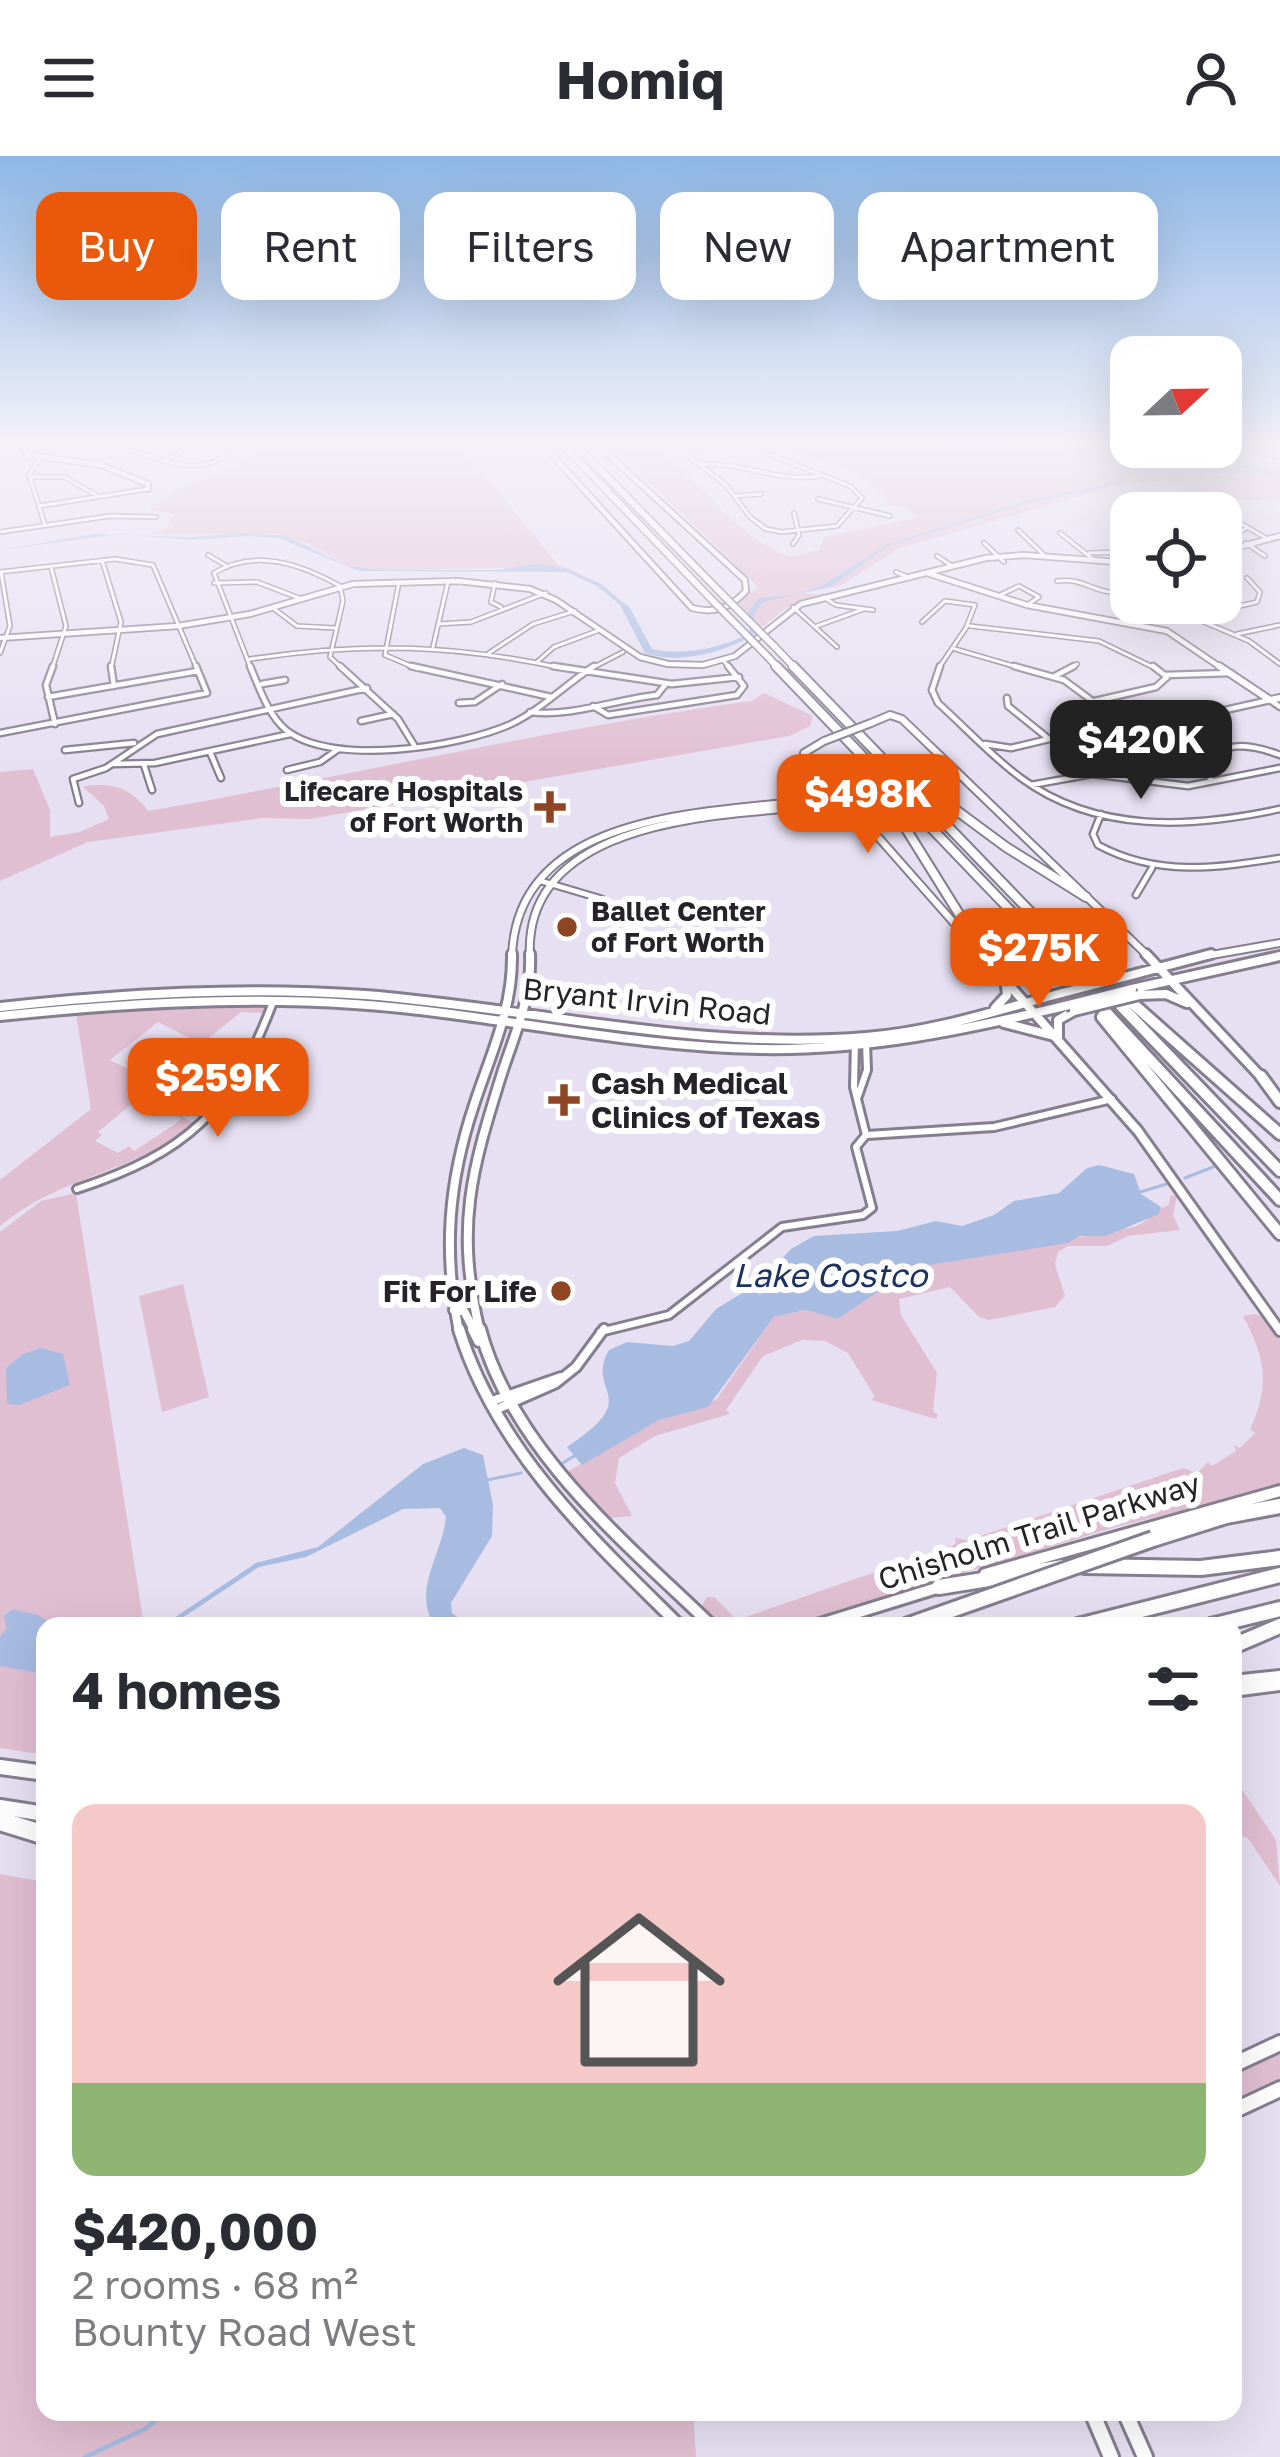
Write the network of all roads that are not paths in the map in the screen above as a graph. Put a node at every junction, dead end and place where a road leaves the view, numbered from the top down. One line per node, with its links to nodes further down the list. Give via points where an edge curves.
1 (642, 553): 4 (street, via 692,608 715,612 746,591 745,580)
2 (667, 553): 105 (highway, bridge)
3 (683, 553): 118 (highway, bridge)
4 (716, 553)
5 (995, 553): 13 (street)
6 (1043, 553): 11 (street)
7 (1089, 553): 15 (street)
8 (1261, 553): 12 (street)
9 (208, 555): 17 (street)
10 (937, 556): 18 (street)
11 (1045, 556): 13 (street); 15 (street)
12 (1265, 556)
13 (1001, 559): 18 (street)
14 (102, 560): 19 (street); 52 (street, via 153,565); 57 (street)
15 (1094, 560): 16 (street)
16 (1110, 561)
17 (226, 565): 28 (street); 30 (street, via 272,560)
18 (952, 566): 22 (street)
19 (51, 567): 20 (street); 59 (street)
20 (0, 572): 33 (street)
21 (896, 572): 23 (street)
22 (927, 573): 23 (street); 34 (street)
23 (910, 578): 35 (street)
24 (1247, 578): 38 (street, via 1260,592 1257,602)
25 (1057, 581): 32 (street)
26 (399, 582): 27 (street); 30 (street); 61 (street)
27 (448, 582): 29 (street); 49 (street)
28 (214, 583): 36 (street, via 257,582); 46 (street)
29 (495, 583): 31 (street); 39 (street, via 491,602)
30 (340, 586): 36 (street); 55 (street)
31 (546, 593): 39 (street); 44 (street)
32 (1110, 594)
33 (2, 595): 45 (street)
34 (998, 596): 37 (street); 37 (street, via 1019,586 1039,597)
35 (823, 597): 40 (street); 42 (street)
36 (299, 598): 41 (street)
37 (1027, 605): 77 (street, via 1167,631)
38 (1242, 606)
39 (502, 607): 49 (street, via 471,622)
40 (794, 607): 53 (street); 71 (street, via 752,649)
41 (273, 608): 46 (street); 55 (street, via 297,626)
42 (864, 609): 43 (street); 53 (street)
43 (873, 610)
44 (575, 611): 56 (street); 68 (street, via 533,624)
45 (9, 618): 47 (street); 60 (street)
46 (231, 618): 52 (street); 69 (street)
47 (0, 619)
48 (922, 622): 54 (street, via 952,600 974,603)
49 (438, 623): 62 (street)
50 (1215, 624): 58 (street)
51 (1280, 625): 58 (street)
52 (181, 626): 57 (street); 74 (street)
53 (815, 626): 63 (street)
54 (970, 626): 65 (street); 79 (street, via 1112,641)
55 (336, 628): 64 (street)
56 (597, 631): 67 (street); 70 (street)
57 (119, 633): 59 (street); 86 (street)
58 (1237, 634): 73 (street)
59 (63, 636): 60 (street); 88 (street, via 48,671)
60 (3, 638): 66 (street)
61 (383, 645): 62 (street); 64 (street); 76 (street, via 387,656)
62 (433, 646): 68 (street)
63 (837, 647)
64 (331, 648): 69 (street); 87 (street, via 332,659)
65 (954, 649): 78 (street); 107 (street, via 932,690)
66 (0, 652)
67 (622, 652): 71 (street, via 679,666); 75 (street)
68 (489, 653): 70 (street)
69 (250, 659): 83 (street)
70 (537, 662): 75 (street)
71 (724, 662): 80 (street)
72 (1077, 664): 78 (street)
73 (1280, 664)
74 (198, 671): 86 (street); 100 (street, via 204,696)
75 (584, 672): 85 (street); 89 (street)
76 (440, 673): 82 (street); 84 (street)
77 (1231, 673): 79 (street); 92 (street)
78 (1055, 676): 91 (street)
79 (1166, 676): 91 (street, via 1156,687)
80 (739, 677): 85 (street); 95 (street, via 745,690 730,697 608,715)
81 (285, 680): 83 (street)
82 (432, 680)
83 (262, 684): 96 (street)
84 (502, 684): 89 (street); 94 (street)
85 (665, 684): 95 (street, via 657,695)
86 (114, 686): 88 (street)
87 (367, 688): 96 (street); 98 (street)
88 (48, 697): 100 (street)
89 (551, 697): 97 (street)
90 (1007, 698): 104 (street)
91 (1095, 700): 101 (street)
92 (1270, 700): 93 (street); 101 (street)
93 (1280, 702)
94 (459, 703)
95 (593, 706): 97 (street, via 562,716)
96 (273, 711): 103 (street); 106 (street)
97 (530, 712): 108 (street, via 491,732)
98 (393, 714): 99 (street); 108 (street)
99 (361, 721)
100 (55, 724): 102 (street)
101 (1133, 731): 104 (street)
102 (0, 734)
103 (290, 734): 111 (street); 112 (street)
104 (1049, 739): 109 (street)
105 (848, 742): 142 (highway); 148 (highway)
106 (137, 743): 110 (street); 114 (street)
107 (982, 744): 109 (street); 115 (street)
108 (415, 745): 111 (street)
109 (1011, 748): 115 (street)
110 (65, 750)
111 (337, 750): 119 (street)
112 (210, 752): 116 (street); 120 (street)
113 (1280, 755): 121 (street, via 1246,746 1214,751 1200,764)
114 (113, 764): 116 (street); 125 (street, via 73,779)
115 (1005, 764): 122 (street)
116 (144, 765): 124 (street)
117 (1280, 768): 121 (street)
118 (896, 769): 134 (highway); 137 (highway)
119 (287, 770)
120 (221, 778)
121 (1214, 782): 122 (street, via 1188,786 1089,771)
122 (1031, 785): 129 (street)
123 (834, 787): 126 (street); 128 (street, via 815,800); 137 (street, bridge, via 804,751 890,715 902,718)
124 (152, 790)
125 (79, 803)
126 (854, 809): 128 (street); 142 (street)
127 (1280, 809): 129 (street, via 1190,826)
128 (712, 813): 130 (street)
129 (1101, 814): 132 (street, via 1093,834 1098,845)
130 (605, 840): 133 (street, via 573,853); 135 (street)
131 (1280, 858): 132 (street)
132 (1152, 868): 136 (street)
133 (541, 881): 135 (street); 139 (street)
134 (1005, 882): 174 (highway); 176 (highway)
135 (551, 884): 138 (street); 140 (street)
136 (1136, 895)
137 (1086, 897): 144 (street)
138 (602, 899)
139 (513, 940): 140 (street); 163 (street)
140 (527, 940): 165 (street, via 531,978)
141 (1280, 944): 144 (street, Bryant Irvin Road)
142 (979, 946): 146 (street)
143 (1280, 956): 145 (street)
144 (1159, 967): 147 (street); 156 (street, Bryant Irvin Road, bridge)
145 (1202, 970): 147 (street); 158 (street, via 1188,984)
146 (1002, 972): 156 (street); 161 (street, via 1008,990)
147 (1169, 979): 152 (street); 158 (street)
148 (1082, 986): 178 (highway); 181 (highway)
149 (215, 992): 150 (street, Bryant Irvin Road); 153 (street); 154 (street); 160 (street, Bryant Irvin Road)
150 (258, 992): 151 (street, Bryant Irvin Road); 155 (street)
151 (296, 992): 155 (street); 157 (street, Bryant Irvin Road)
152 (1136, 992): 159 (street, Bryant Irvin Road, bridge); 164 (street, via 1173,996)
153 (228, 1001): 154 (street, Bryant Irvin Road); 155 (street, Bryant Irvin Road)
154 (193, 1002): 160 (street, Bryant Irvin Road)
155 (273, 1002): 157 (street, Bryant Irvin Road); 177 (street, via 245,1076 217,1113 163,1155)
156 (1028, 1002): 161 (street, Bryant Irvin Road); 162 (street)
157 (395, 1003): 163 (street, Bryant Irvin Road)
158 (1194, 1004): 164 (street)
159 (1070, 1008): 162 (street, Bryant Irvin Road); 167 (street, via 1058,1020)
160 (0, 1011)
161 (992, 1011): 168 (street, Bryant Irvin Road)
162 (1038, 1012): 166 (street, Bryant Irvin Road); 167 (street)
163 (506, 1016): 165 (street, Bryant Irvin Road); 172 (street)
164 (1207, 1017): 169 (street)
165 (520, 1018): 168 (street, Bryant Irvin Road, via 752,1048); 173 (street)
166 (999, 1022): 167 (street); 168 (street, Bryant Irvin Road)
167 (1058, 1037): 170 (street)
168 (861, 1042): 175 (street)
169 (1261, 1076): 171 (highway)
170 (1112, 1099): 175 (street, via 994,1126); 183 (street)
171 (1280, 1100)
172 (472, 1114): 173 (street); 179 (street)
173 (488, 1116): 180 (street)
174 (1280, 1134)
175 (866, 1135): 185 (street, via 856,1147 872,1208 863,1215 789,1225 669,1315 602,1330 576,1367)
176 (1280, 1171)
177 (77, 1189)
178 (1280, 1200)
179 (447, 1215): 180 (street); 182 (street)
180 (465, 1216): 184 (street, via 467,1277)
181 (1280, 1234)
182 (454, 1310): 184 (street, via 464,1311); 186 (street)
183 (1280, 1330)
184 (486, 1350): 185 (street)
185 (510, 1399): 186 (street); 196 (street, via 572,1487)
186 (493, 1406): 193 (street, via 546,1488)
187 (1280, 1491): 191 (street, Chisholm Trail Parkway)
188 (1280, 1506): 198 (highway, bridge, via 1207,1522)
189 (1280, 1558): 191 (highway, via 1201,1568 1063,1567)
190 (1280, 1575): 199 (highway)
191 (939, 1588): 197 (street, Chisholm Trail Parkway)
192 (1280, 1609): 200 (highway)
193 (664, 1610): 194 (street); 195 (street)
194 (667, 1617)
195 (671, 1617)
196 (703, 1617)
197 (844, 1617)
198 (932, 1617)
199 (1114, 1617)
200 (1242, 1618)
201 (1280, 1626): 202 (highway)
202 (1242, 1642)
203 (1280, 1682): 204 (highway)
204 (1242, 1686)
205 (0, 1767): 206 (highway)
206 (36, 1772)
207 (0, 1807): 208 (highway)
208 (36, 1813)
209 (0, 1821): 210 (highway)
210 (36, 1831)
211 (1280, 2043): 212 (street)
212 (1242, 2062)
213 (1280, 2089): 214 (street)
214 (1242, 2107)
215 (1095, 2421): 217 (street)
216 (1129, 2421): 218 (street)
217 (1111, 2457)
218 (1145, 2457)

